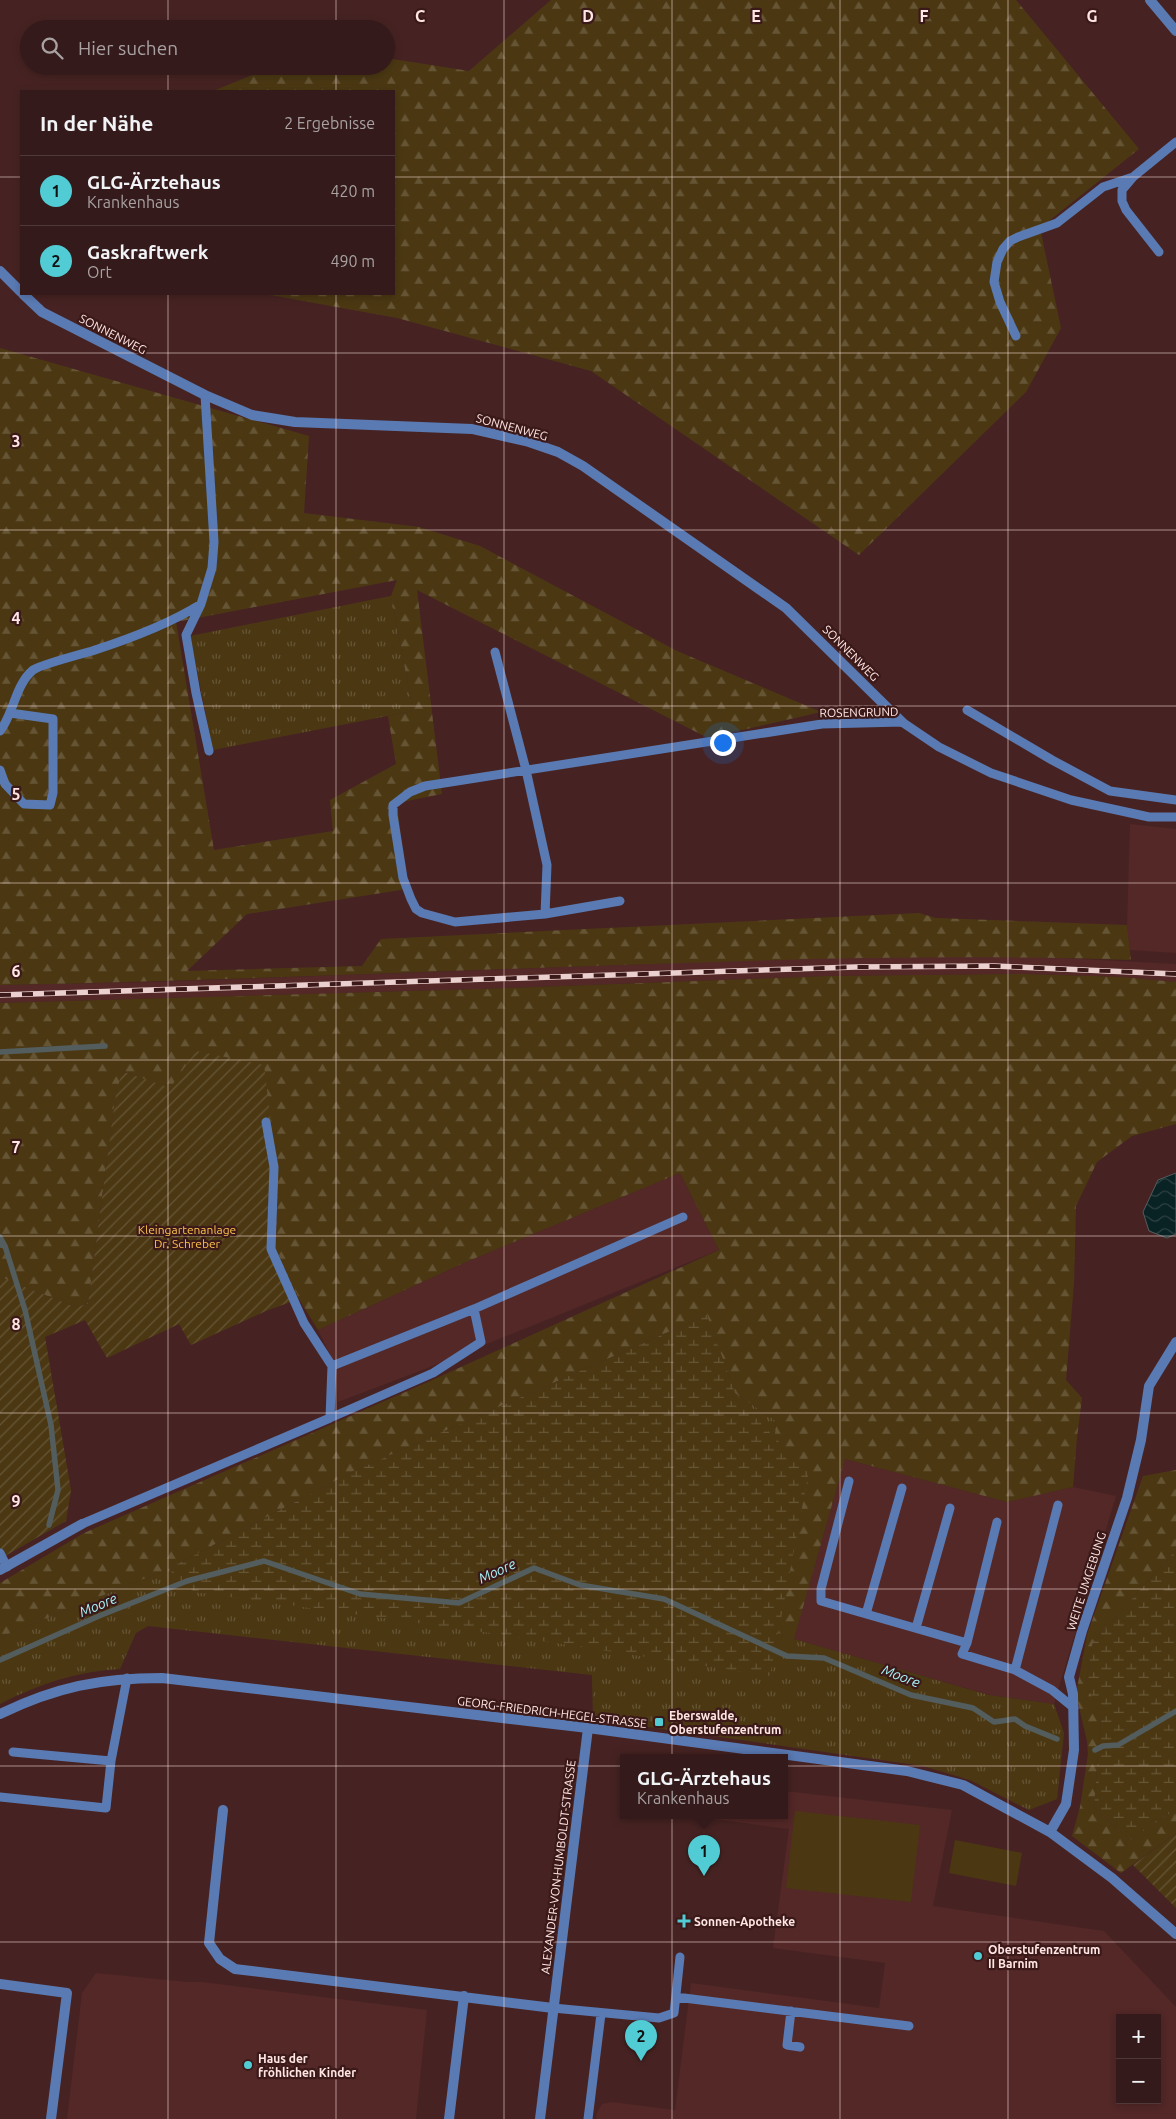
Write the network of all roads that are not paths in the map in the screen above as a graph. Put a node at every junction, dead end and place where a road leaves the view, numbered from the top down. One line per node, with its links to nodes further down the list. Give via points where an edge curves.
1 (1150, 0): 2 (street)
2 (1176, 31)
3 (1176, 142): 4 (lane)
4 (1133, 177): 5 (lane, via 1122,190 1122,201); 9 (lane, via 1103,187 1058,223 1018,237 1003,249 994,282)
5 (1159, 252)
6 (0, 271): 7 (street, SONNENWEG)
7 (20, 291)
8 (24, 295): 10 (street, SONNENWEG, via 42,312)
9 (1016, 336)
10 (205, 396): 11 (lane, via 214,542 212,568); 15 (street, SONNENWEG, via 252,415 295,422 472,429 558,452 583,466 786,608)
11 (201, 604): 14 (lane, via 107,646 34,670 18,692); 17 (lane, via 186,635)
12 (495, 652): 19 (lane)
13 (967, 710): 20 (lane, via 1110,791)
14 (10, 713): 16 (lane); 18 (lane, via 53,719 53,794 50,805 24,804 5,784)
15 (902, 722): 19 (lane, ROSENGRUND, via 822,724); 21 (lane, ROSENGRUND, via 939,747 991,773 1071,800 1149,817)
16 (0, 731)
17 (209, 751)
18 (0, 770)
19 (526, 770): 23 (lane, via 546,865); 23 (lane, via 425,786 393,805 393,815 403,878 410,899 422,913 456,922)
20 (1176, 800)
21 (1176, 817)
22 (620, 901): 23 (lane)
23 (546, 914)
24 (266, 1122): 28 (lane, via 274,1167 271,1249 304,1323)
25 (683, 1217): 26 (lane)
26 (474, 1309): 28 (lane); 29 (lane, via 481,1342 432,1373)
27 (1176, 1342): 43 (street, WEITE UMGEBUNG, via 1149,1386 1141,1440 1127,1498 1069,1677)
28 (332, 1366): 29 (lane)
29 (330, 1418): 35 (lane)
30 (849, 1481): 38 (lane, via 821,1589 821,1601)
31 (902, 1488): 38 (lane)
32 (1058, 1505): 41 (lane)
33 (950, 1508): 39 (lane)
34 (997, 1522): 40 (lane)
35 (82, 1524): 37 (street)
36 (0, 1553): 37 (lane)
37 (3, 1568)
38 (866, 1614): 39 (lane)
39 (916, 1628): 40 (lane)
40 (967, 1643): 41 (lane, via 962,1654)
41 (1015, 1670): 43 (lane, via 1052,1690)
42 (128, 1678): 44 (street, GEORG-FRIEDRICH-HEGEL-STRASSE, via 63,1688); 45 (street, GEORG-FRIEDRICH-HEGEL-STRASSE, via 162,1678); 49 (lane)
43 (1074, 1708): 52 (street, WEITE UMGEBUNG, via 1074,1750 1066,1804)
44 (0, 1714)
45 (588, 1728): 47 (street, GEORG-FRIEDRICH-HEGEL-STRASSE); 58 (street, ALEXANDER-VON-HUMBOLDT-STRASSE)
46 (14, 1752): 49 (lane)
47 (781, 1754)
48 (788, 1755): 52 (street, GEORG-FRIEDRICH-HEGEL-STRASSE, via 907,1771 962,1785)
49 (111, 1761): 50 (lane, via 106,1808)
50 (0, 1797)
51 (223, 1810): 56 (street, via 209,1944 220,1959 234,1969)
52 (1050, 1832): 53 (street, GEORG-FRIEDRICH-HEGEL-STRASSE, via 1112,1878)
53 (1176, 1934)
54 (680, 1957): 57 (lane)
55 (0, 1984): 63 (street, via 67,1993)
56 (464, 1996): 58 (street); 64 (street)
57 (676, 1997): 59 (lane); 60 (lane, via 674,2013 659,2018)
58 (553, 2008): 60 (lane); 65 (street, ALEXANDER-VON-HUMBOLDT-STRASSE)
59 (791, 2011): 61 (lane); 62 (lane, via 787,2045)
60 (601, 2014): 66 (lane)
61 (909, 2026)
62 (800, 2047)
63 (51, 2119)
64 (449, 2119)
65 (540, 2119)
66 (588, 2119)

